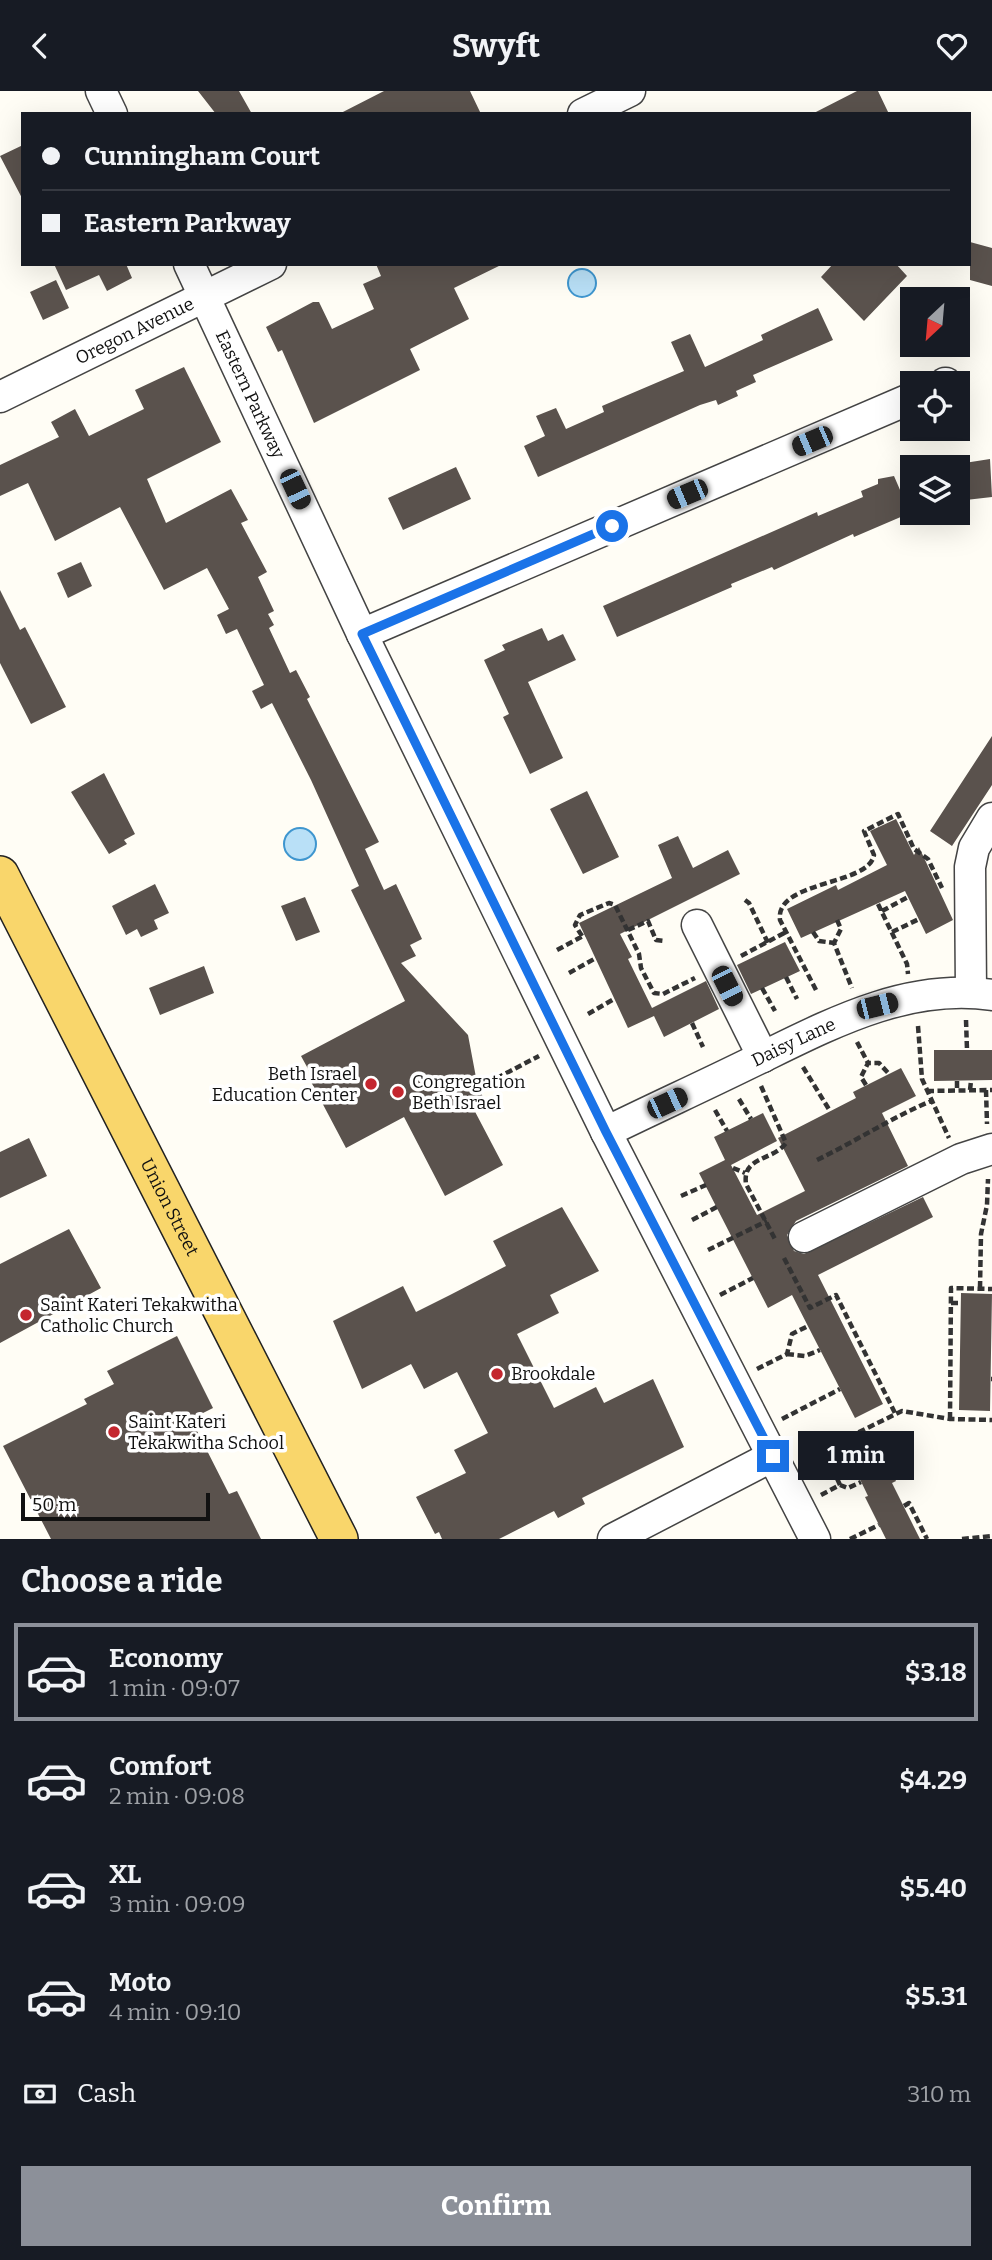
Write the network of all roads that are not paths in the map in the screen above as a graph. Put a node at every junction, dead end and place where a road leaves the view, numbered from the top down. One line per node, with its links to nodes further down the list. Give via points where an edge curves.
1 (100, 91): 3 (street)
2 (630, 91): 4 (street)
3 (111, 112)
4 (587, 112)
5 (190, 266): 7 (street, Eastern Parkway)
6 (267, 266): 7 (street, Oregon Avenue)
7 (205, 296): 8 (street, Oregon Avenue); 10 (street, Eastern Parkway)
8 (0, 397)
9 (900, 403): 10 (street)
10 (362, 634): 16 (street, Eastern Parkway)
11 (992, 818): 14 (street, via 974,848 970,867 971,916)
12 (0, 875): 20 (main road, Union Street)
13 (697, 925): 15 (street)
14 (982, 993): 15 (street, Daisy Lane, via 927,994 897,1001)
15 (763, 1057): 16 (street, Daisy Lane)
16 (606, 1132): 19 (street, Eastern Parkway)
17 (980, 1152): 18 (street)
18 (789, 1252)
19 (776, 1463): 21 (street); 22 (street, Eastern Parkway)
20 (339, 1539)
21 (613, 1539)
22 (815, 1539)

